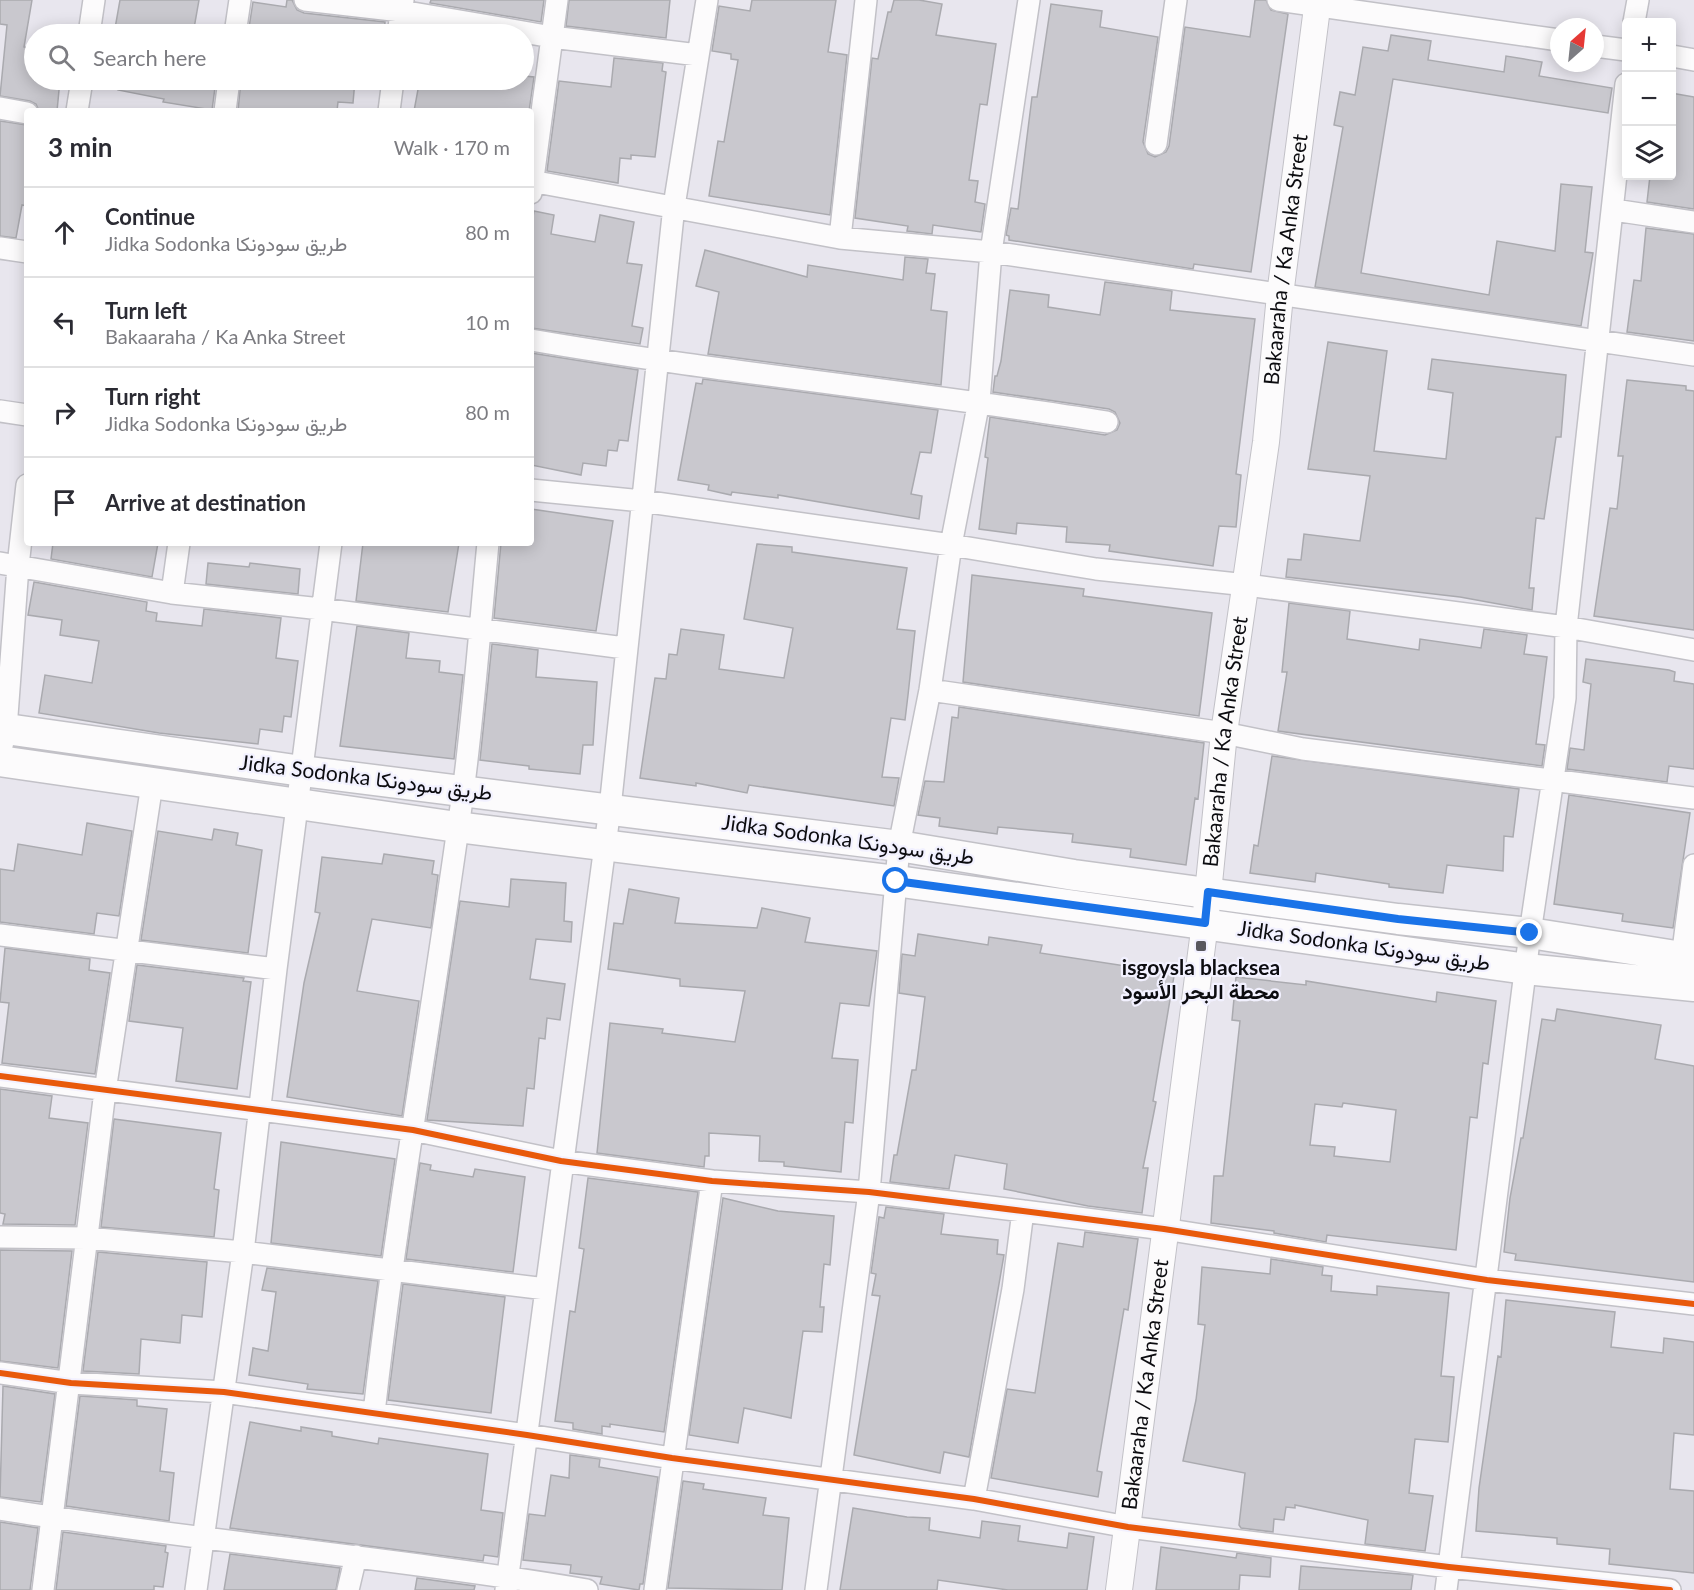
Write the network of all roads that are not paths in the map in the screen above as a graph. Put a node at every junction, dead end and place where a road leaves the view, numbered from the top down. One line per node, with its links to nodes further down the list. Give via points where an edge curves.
1 (94, 0): 14 (street)
2 (240, 0): 15 (street)
3 (305, 0): 12 (street)
4 (557, 0): 19 (street)
5 (707, 0): 23 (street)
6 (866, 0): 41 (street)
7 (1029, 0): 44 (street)
8 (1176, 0): 35 (street)
9 (1278, 0): 11 (street)
10 (1638, 0): 13 (street)
11 (1317, 2): 20 (street); 45 (street, Bakaaraha / Ka Anka Street)
12 (402, 6): 16 (street); 17 (street)
13 (1635, 18)
14 (90, 24)
15 (236, 24)
16 (399, 24)
17 (489, 24)
18 (534, 33): 19 (street)
19 (552, 37): 23 (street); 36 (street)
20 (1550, 39)
21 (1604, 47): 22 (street)
22 (1622, 49)
23 (698, 55): 38 (street)
24 (1676, 57): 25 (street)
25 (1694, 60)
26 (80, 90): 30 (street)
27 (228, 90): 31 (street)
28 (392, 90): 32 (street)
29 (0, 108): 33 (street)
30 (77, 108)
31 (225, 108)
32 (389, 108)
33 (24, 112)
34 (1622, 126): 39 (street)
35 (1156, 144)
36 (534, 164)
37 (534, 185): 38 (street)
38 (674, 206): 41 (street); 49 (street)
39 (1614, 210): 40 (street); 47 (street)
40 (1694, 222)
41 (840, 238): 44 (street)
42 (0, 248): 43 (street)
43 (24, 252)
44 (991, 252): 45 (street); 50 (street)
45 (1280, 295): 47 (street); 62 (street, Bakaaraha / Ka Anka Street, via 1266,442)
46 (534, 341): 49 (street)
47 (1596, 342): 48 (street); 65 (street)
48 (1694, 355)
49 (657, 362): 50 (street); 56 (street)
50 (979, 401): 53 (street); 57 (street)
51 (0, 411): 52 (street)
52 (24, 415)
53 (1107, 422)
54 (534, 490): 56 (street)
55 (24, 498): 61 (street)
56 (642, 501): 57 (street); 67 (street)
57 (951, 545): 62 (street, via 1096,569); 69 (street)
58 (179, 546): 63 (street)
59 (331, 546): 64 (street)
60 (488, 546): 66 (street)
61 (9, 564): 63 (street); 71 (street)
62 (1246, 585): 65 (street); 70 (street, Bakaaraha / Ka Anka Street)
63 (172, 593): 64 (street)
64 (321, 609): 66 (street); 73 (street)
65 (1566, 627): 68 (street); 74 (street, via 1565,698)
66 (480, 629): 67 (street); 76 (street)
67 (626, 648): 79 (street)
68 (1694, 650)
69 (930, 690): 70 (street); 82 (street)
70 (1224, 733): 74 (street, via 1303,749); 85 (street, Bakaaraha / Ka Anka Street)
71 (2, 737): 73 (main road, Jidka Sodonka طريق سودونكا)
72 (0, 761): 75 (main road, Jidka Sodonka طريق سودونكا)
73 (302, 771): 76 (main road, Jidka Sodonka طريق سودونكا); 78 (street)
74 (1551, 779): 77 (street); 87 (street)
75 (152, 784): 78 (main road, Jidka Sodonka طريق سودونكا); 89 (street)
76 (463, 791): 79 (main road, Jidka Sodonka طريق سودونكا); 80 (street)
77 (1694, 798)
78 (297, 804): 80 (main road, Jidka Sodonka طريق سودونكا); 91 (street)
79 (610, 808): 81 (street); 82 (main road, Jidka Sodonka طريق سودونكا)
80 (457, 827): 81 (main road, Jidka Sodonka طريق سودونكا); 97 (street)
81 (605, 845): 84 (main road, Jidka Sodonka طريق سودونكا); 98 (street)
82 (899, 846): 84 (street); 85 (main road, Jidka Sodonka طريق سودونكا)
83 (1694, 865): 90 (street)
84 (896, 881): 86 (main road, Jidka Sodonka طريق سودونكا); 100 (street)
85 (1208, 892): 86 (street, Bakaaraha / Ka Anka Street); 87 (main road, Jidka Sodonka طريق سودونكا)
86 (1205, 923): 92 (main road, Jidka Sodonka طريق سودونكا); 102 (street, Bakaaraha / Ka Anka Street)
87 (1530, 933): 90 (main road, Jidka Sodonka طريق سودونكا); 92 (street)
88 (0, 935): 89 (street)
89 (125, 949): 91 (street); 95 (street)
90 (1688, 959)
91 (276, 969): 96 (street)
92 (1526, 969): 93 (main road, Jidka Sodonka طريق سودونكا); 107 (street)
93 (1694, 986)
94 (0, 1076): 95 (street)
95 (105, 1091): 96 (street); 104 (street)
96 (260, 1111): 97 (street); 105 (street)
97 (413, 1130): 98 (street); 106 (street)
98 (561, 1161): 99 (street); 108 (street)
99 (712, 1181): 100 (street); 115 (street)
100 (869, 1192): 101 (street); 116 (street)
101 (1023, 1211): 102 (street); 117 (street, via 1013,1289)
102 (1164, 1229): 107 (street); 120 (street, Bakaaraha / Ka Anka Street)
103 (0, 1237): 104 (street)
104 (86, 1238): 105 (street); 111 (street)
105 (243, 1252): 106 (street); 112 (street)
106 (390, 1269): 108 (street); 113 (street)
107 (1487, 1280): 109 (street); 123 (street)
108 (546, 1289): 114 (street)
109 (1694, 1304)
110 (0, 1373): 111 (street)
111 (71, 1383): 112 (street); 119 (street)
112 (224, 1392): 113 (street); 121 (street)
113 (374, 1413): 114 (street)
114 (527, 1435): 115 (street); 124 (street)
115 (672, 1458): 116 (street); 129 (street)
116 (830, 1480): 117 (street); 130 (street)
117 (974, 1499): 120 (street)
118 (0, 1509): 119 (street)
119 (52, 1518): 121 (street); 125 (street)
120 (1128, 1527): 123 (street); 131 (street, Bakaaraha / Ka Anka Street)
121 (203, 1539): 122 (street); 126 (street)
122 (356, 1556): 124 (street); 127 (street)
123 (1449, 1568): 132 (street); 133 (street)
124 (507, 1583): 128 (street)
125 (43, 1590)
126 (196, 1590)
127 (348, 1590)
128 (587, 1590)
129 (655, 1590)
130 (816, 1590)
131 (1119, 1590)
132 (1446, 1590)
133 (1670, 1590)

